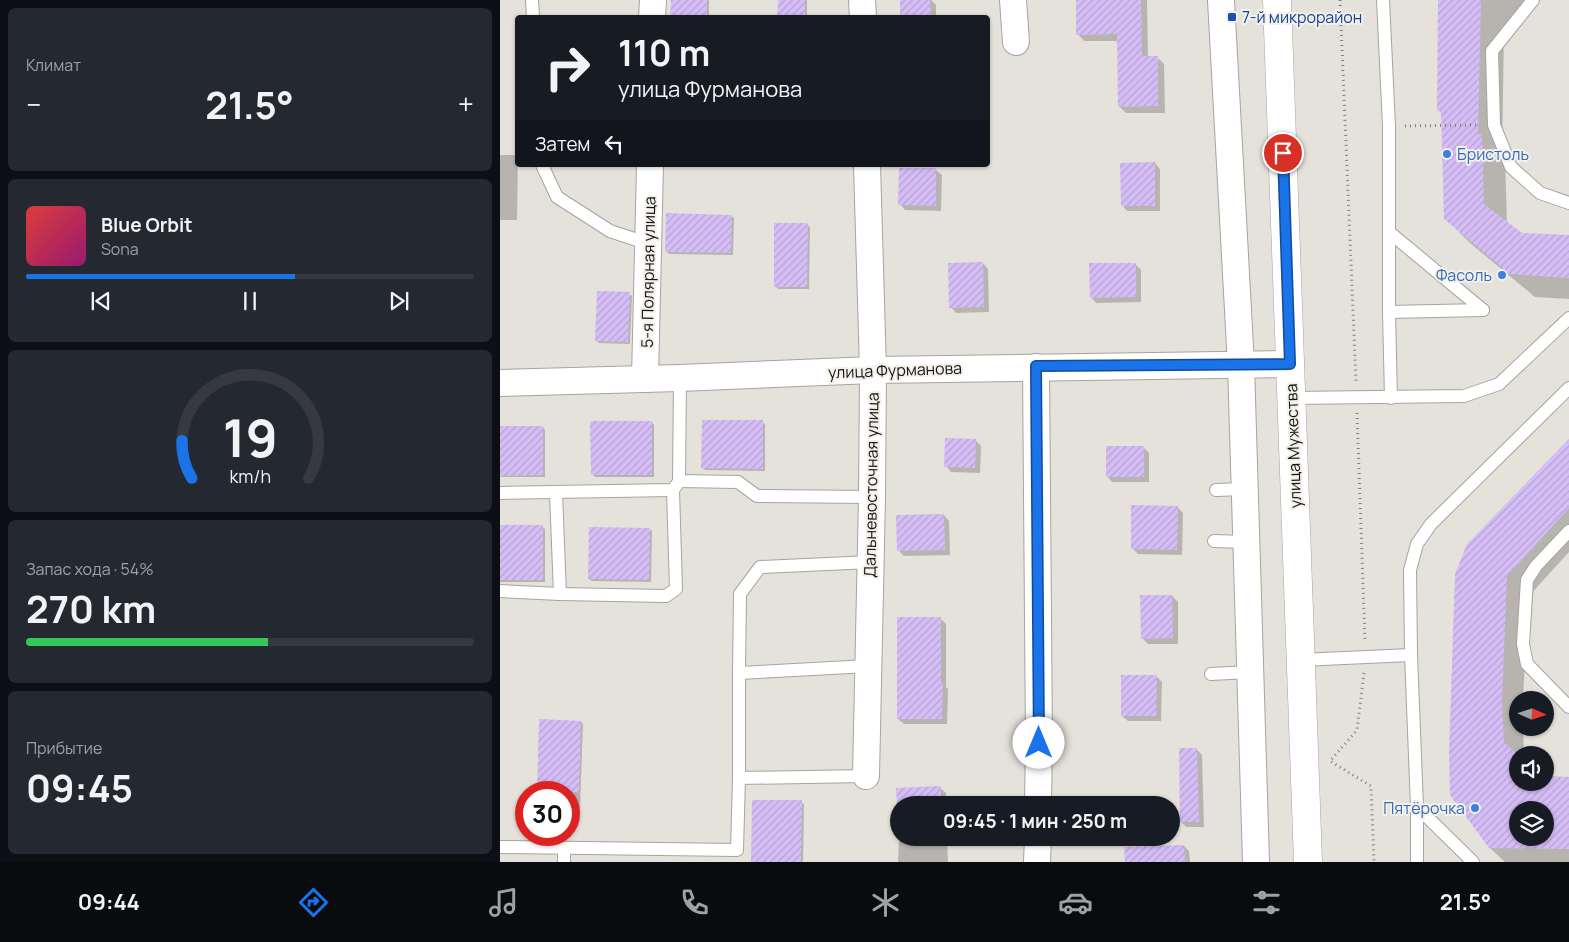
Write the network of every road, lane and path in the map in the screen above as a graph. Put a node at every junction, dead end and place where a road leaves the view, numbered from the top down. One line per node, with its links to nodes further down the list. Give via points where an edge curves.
1 (532, 0): 10 (lane)
2 (653, 0): 11 (street)
3 (862, 0): 12 (street)
4 (1013, 0): 13 (street)
5 (1221, 0): 25 (street)
6 (1277, 0): 24 (main road, улица Мужества)
7 (1340, 0): 32 (path)
8 (1383, 0): 15 (lane)
9 (1533, 0): 14 (lane, via 1492,51)
10 (533, 15)
11 (652, 15)
12 (862, 15)
13 (1016, 42)
14 (1494, 125): 15 (path); 19 (lane, via 1511,166 1540,192)
15 (1389, 126): 20 (lane)
16 (543, 167): 21 (lane, via 557,197 610,231)
17 (650, 167): 21 (street, 5-я Полярная улица)
18 (867, 167): 27 (street, Дальневосточная улица)
19 (1569, 203)
20 (1390, 232): 22 (lane); 22 (lane, via 1483,310)
21 (649, 244): 29 (street, 5-я Полярная улица)
22 (1389, 312): 34 (lane)
23 (1569, 318): 34 (lane, via 1500,384 1464,396)
24 (1290, 364): 25 (street, улица Фурманова); 33 (main road, улица Мужества)
25 (1241, 365): 26 (street, улица Фурманова); 36 (street)
26 (1036, 366): 27 (street, улица Фурманова); 57 (street)
27 (873, 370): 28 (street, улица Фурманова); 40 (street, Дальневосточная улица)
28 (680, 378): 29 (street, улица Фурманова); 35 (lane)
29 (645, 379): 30 (street, улица Фурманова)
30 (500, 383)
31 (1569, 388): 47 (lane, via 1431,524 1417,544 1410,570)
32 (1356, 397): 33 (lane); 34 (lane); 48 (path)
33 (1291, 398): 49 (main road, улица Мужества)
34 (1391, 398)
35 (676, 486): 39 (lane); 40 (lane, via 738,482 757,496); 46 (lane, via 676,589 666,596)
36 (1244, 489): 37 (lane); 43 (street)
37 (1216, 490)
38 (500, 493): 39 (lane)
39 (556, 493): 46 (lane)
40 (872, 496): 44 (street, Дальневосточная улица)
41 (1569, 531): 54 (lane, via 1527,580 1523,644 1527,664)
42 (1214, 541): 43 (lane)
43 (1246, 542): 52 (street)
44 (870, 562): 50 (street, Дальневосточная улица); 51 (lane, via 760,567 740,594)
45 (500, 591): 46 (lane)
46 (560, 594)
47 (1411, 655): 48 (lane); 58 (lane)
48 (1366, 656): 49 (lane); 66 (path, via 1357,730 1330,762 1371,786)
49 (1300, 660): 65 (main road, улица Мужества)
50 (868, 666): 51 (lane); 55 (street, Дальневосточная улица)
51 (739, 672): 56 (lane)
52 (1250, 672): 53 (lane); 64 (street)
53 (1211, 674)
54 (1569, 707)
55 (866, 776): 56 (lane)
56 (739, 778): 61 (lane, via 737,850)
57 (1038, 796)
58 (1417, 806): 67 (lane); 68 (lane)
59 (1038, 846): 63 (street)
60 (500, 847): 61 (lane)
61 (564, 848): 62 (lane)
62 (564, 862)
63 (1037, 862)
64 (1256, 862)
65 (1308, 862)
66 (1374, 862)
67 (1417, 862)
68 (1473, 862)

